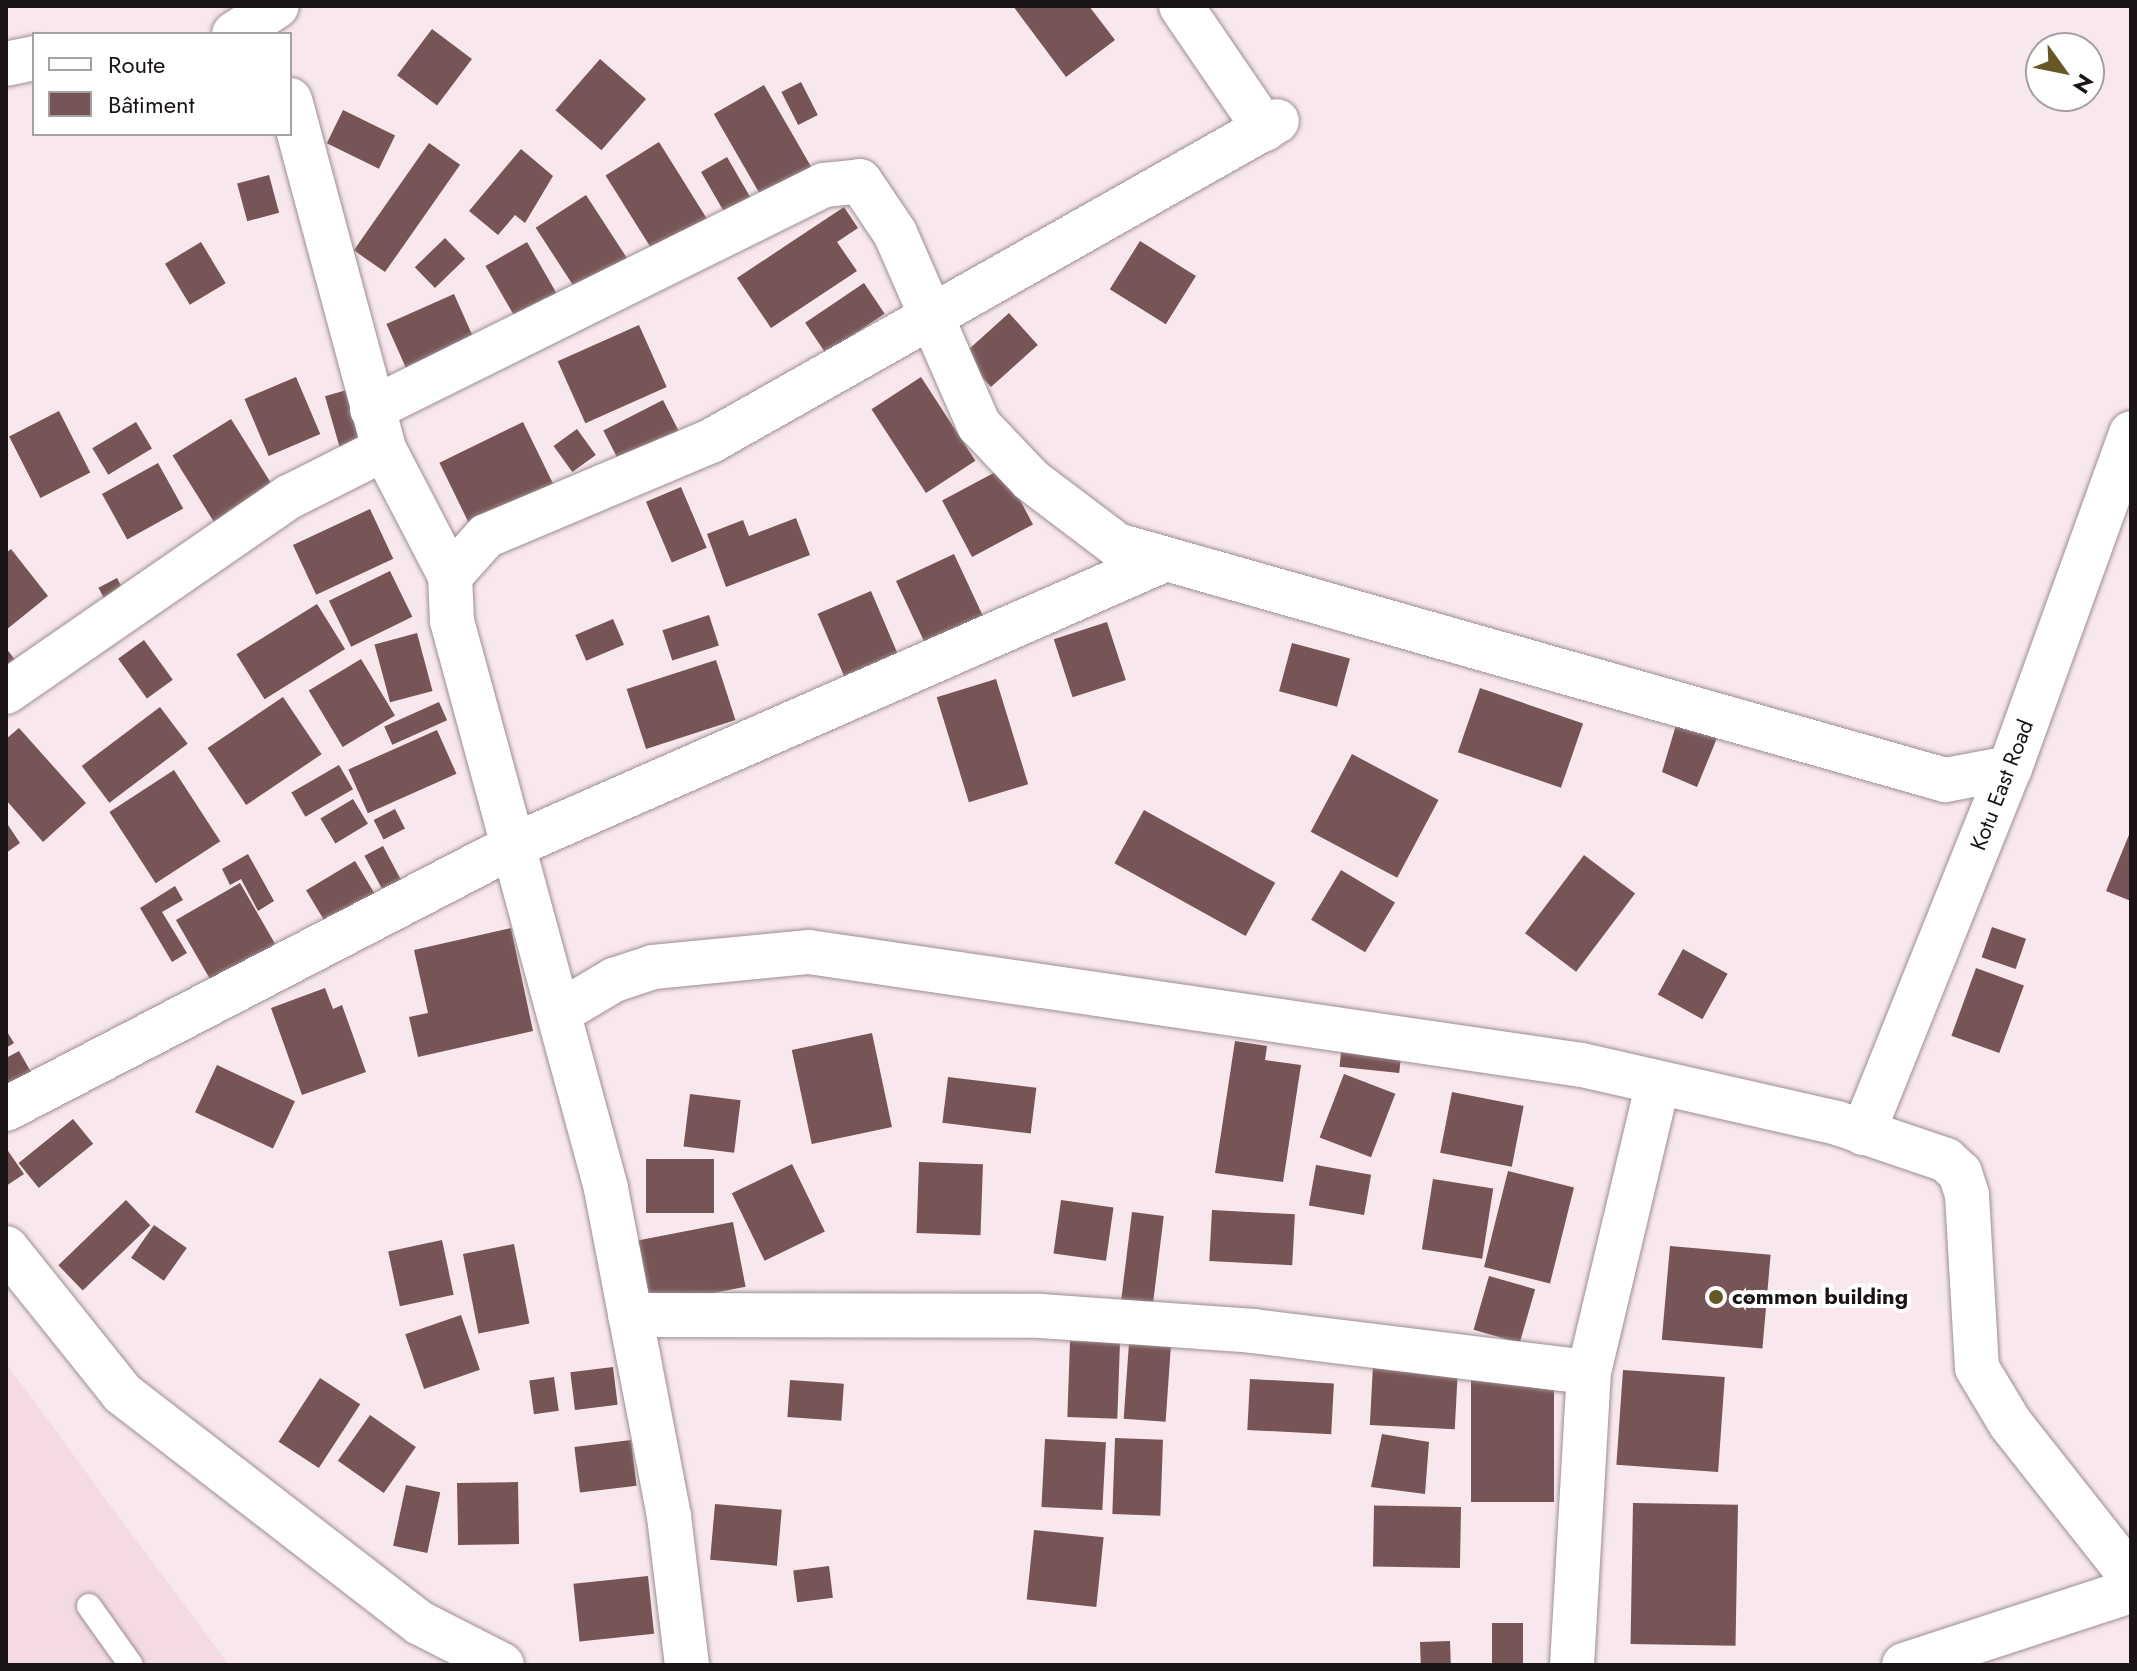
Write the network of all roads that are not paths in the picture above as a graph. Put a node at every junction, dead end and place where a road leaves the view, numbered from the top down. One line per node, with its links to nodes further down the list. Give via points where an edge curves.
1 (1181, 6): 5 (street, via 1271,125)
2 (32, 58): 3 (street)
3 (6, 64)
4 (292, 107): 6 (street)
5 (934, 316): 6 (street, via 880,203 860,181 844,179); 8 (street, via 979,425 1080,519); 9 (street, via 711,441 486,536)
6 (378, 429): 9 (street); 10 (street, via 289,497)
7 (2131, 433): 11 (street, Kotu East Road)
8 (1159, 562): 11 (street, via 1945,780); 12 (street)
9 (450, 576): 12 (street, via 452,621)
10 (6, 692)
11 (2010, 768): 16 (street, Kotu East Road)
12 (517, 844): 13 (street); 15 (street)
13 (560, 1012): 14 (street, via 614,980 653,967 809,952 1582,1065); 18 (street)
14 (1657, 1086): 16 (street); 19 (street)
15 (6, 1109)
16 (1863, 1133): 20 (street, via 1946,1160 1960,1173 1977,1368 2010,1423)
17 (6, 1248): 24 (street, via 122,1393 420,1623)
18 (630, 1315): 19 (street, via 1041,1316 1253,1331); 25 (street, via 669,1516)
19 (1589, 1372): 26 (street)
20 (2131, 1576)
21 (2131, 1591): 27 (street)
22 (89, 1606): 23 (lane)
23 (131, 1665)
24 (502, 1665)
25 (687, 1665)
26 (1572, 1665)
27 (1904, 1665)

